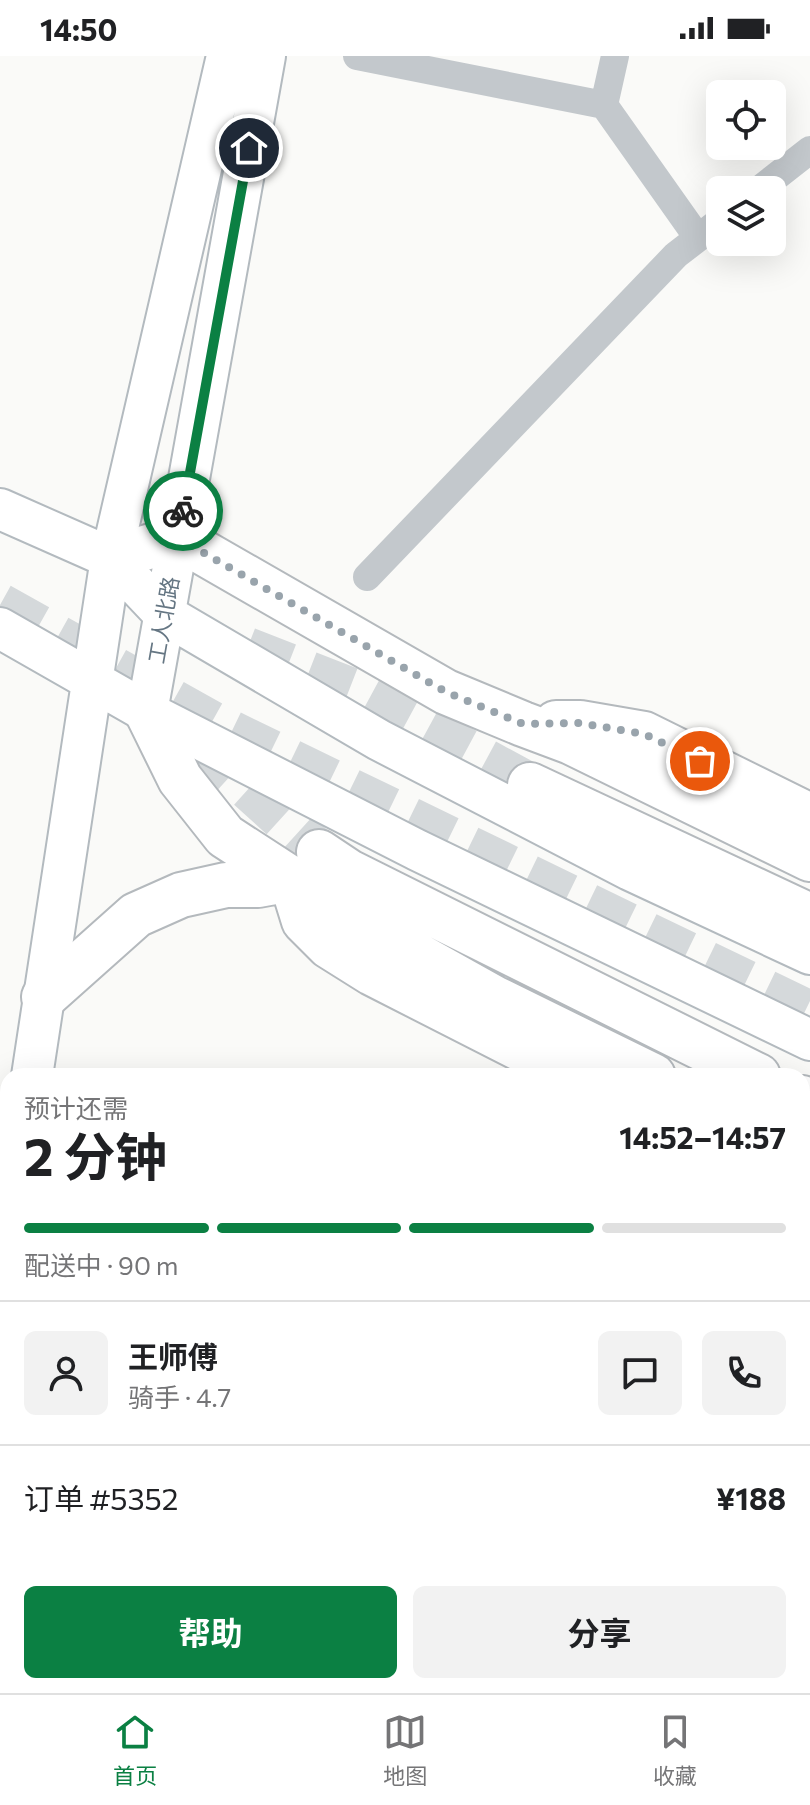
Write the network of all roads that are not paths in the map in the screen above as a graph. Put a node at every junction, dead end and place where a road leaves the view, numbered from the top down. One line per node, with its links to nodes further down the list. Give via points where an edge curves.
1 (261, 56): 10 (main road, 工人北路); 11 (main road, 工人北路)
2 (357, 56): 4 (street)
3 (615, 56): 4 (street)
4 (604, 105): 7 (street)
5 (810, 150): 6 (street)
6 (777, 176)
7 (706, 225)
8 (706, 231): 12 (street, via 676,255)
9 (0, 509): 11 (main road)
10 (178, 538): 11 (highway); 13 (main road, 工人北路); 17 (highway, via 446,692)
11 (111, 558): 13 (main road); 15 (main road, 工人北路)
12 (367, 577)
13 (164, 614): 16 (main road, 工人北路); 23 (main road, via 379,740 630,870)
14 (0, 628): 15 (main road)
15 (92, 680): 16 (main road); 24 (main road, 工人北路)
16 (147, 712): 21 (highway, via 180,779 225,836); 25 (main road)
17 (523, 724): 19 (highway, via 580,723 644,734); 20 (highway, via 571,742)
18 (530, 785): 22 (highway)
19 (810, 816)
20 (810, 859)
21 (305, 865): 24 (highway, via 258,885 226,885 181,895 136,915); 27 (highway, via 304,921 329,946); 28 (highway, via 356,921 494,998); 29 (highway, via 349,872)
22 (810, 916)
23 (810, 954)
24 (44, 997): 26 (main road, 工人北路)
25 (810, 1040)
26 (33, 1068)
27 (558, 1068)
28 (637, 1068)
29 (742, 1068)

